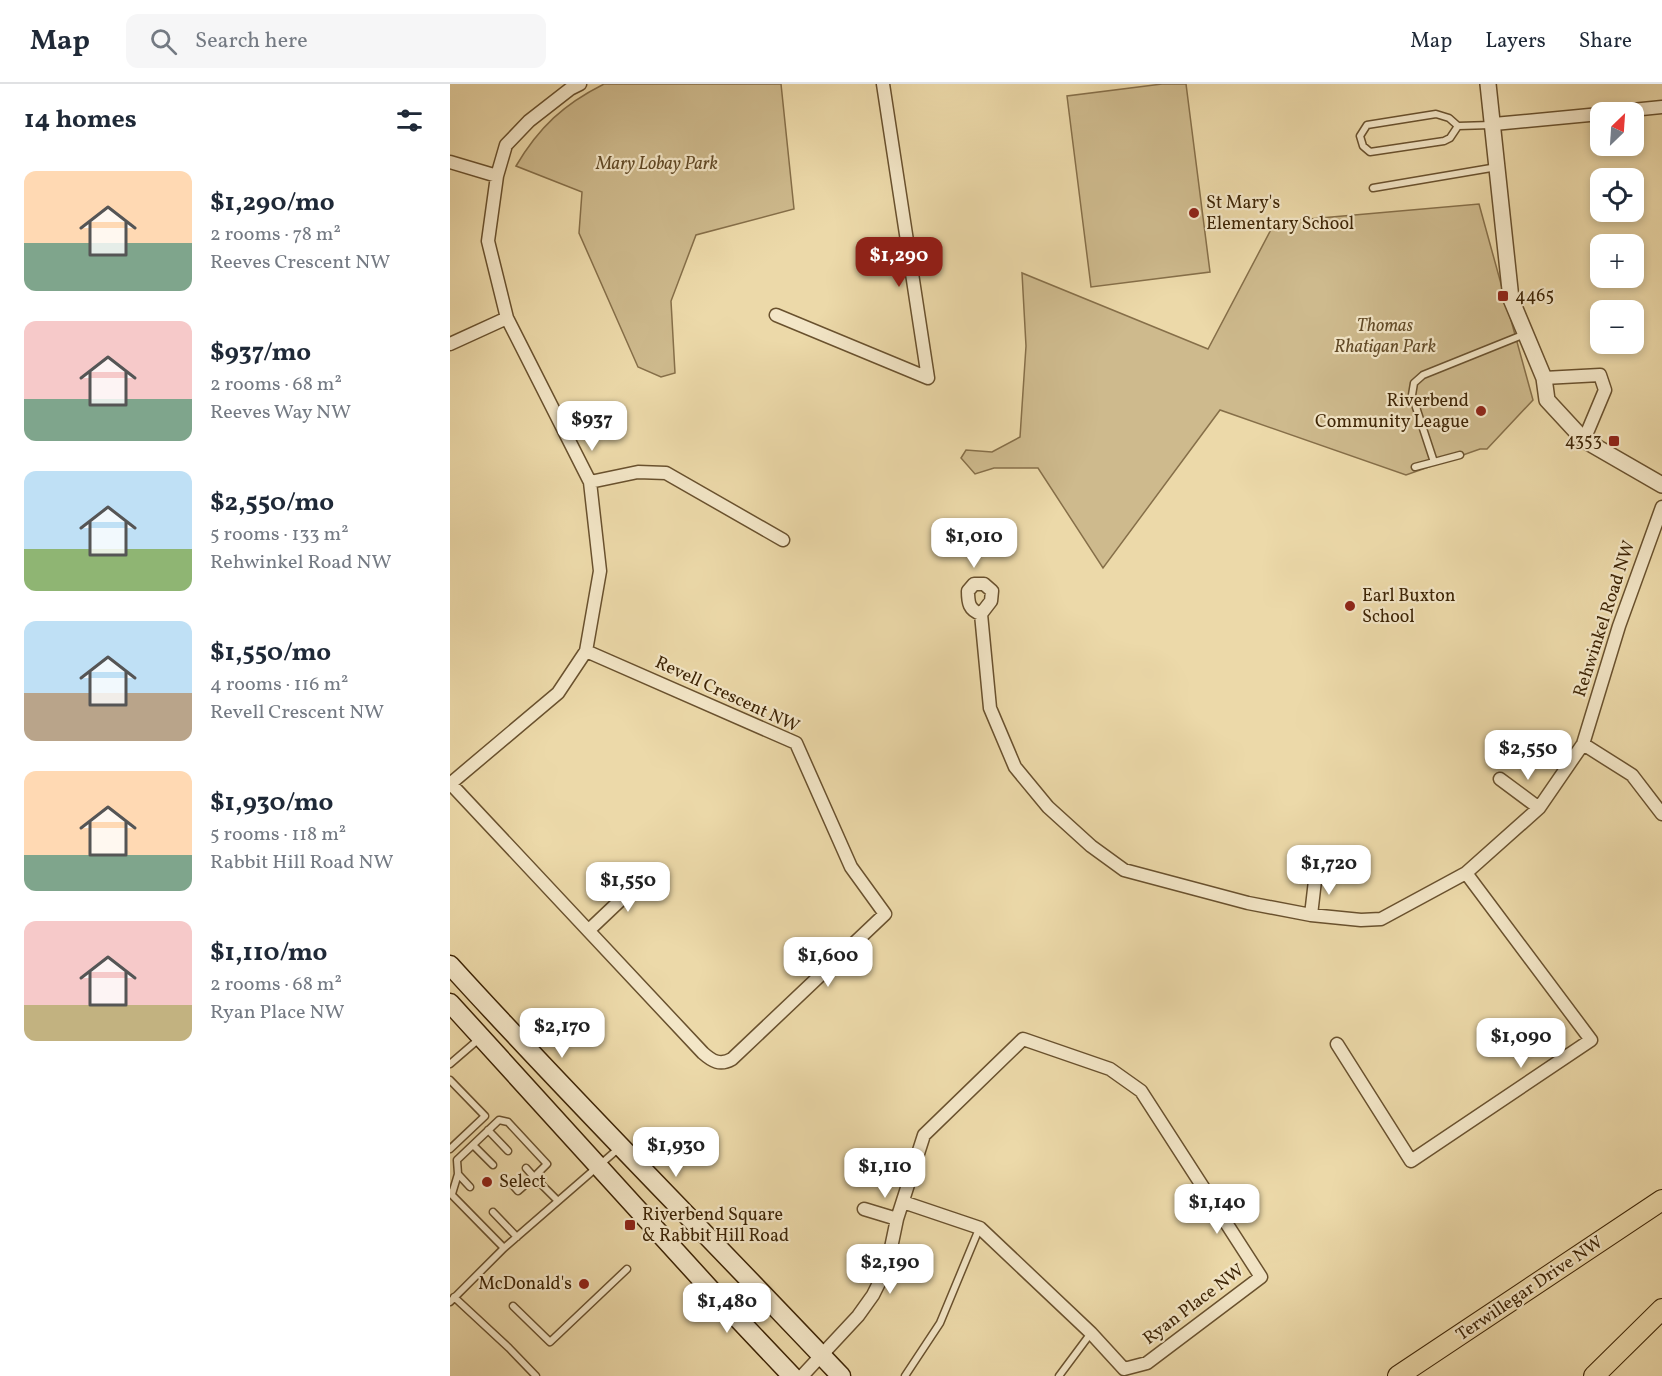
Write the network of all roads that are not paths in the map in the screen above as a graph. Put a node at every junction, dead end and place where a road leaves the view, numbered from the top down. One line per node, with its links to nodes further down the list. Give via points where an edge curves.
1 (580, 84): 11 (street, via 529,121 506,145)
2 (883, 84): 13 (street, via 928,378)
3 (1488, 84): 7 (street)
4 (1662, 107): 5 (street)
5 (1644, 109)
6 (1590, 115): 7 (street)
7 (1494, 124): 8 (lane); 10 (street)
8 (1458, 126): 8 (lane, via 1436,114 1367,125 1360,136 1362,146 1370,152 1444,141)
9 (450, 162): 11 (street)
10 (1498, 167): 12 (lane); 15 (street, via 1511,299)
11 (496, 176): 14 (street, via 488,241)
12 (1373, 188)
13 (776, 315)
14 (507, 318): 16 (street); 22 (street)
15 (1526, 334): 17 (street); 20 (lane, via 1423,375 1414,383 1412,395)
16 (450, 344)
17 (1544, 378): 18 (street, via 1547,400); 18 (street, via 1600,375 1605,390)
18 (1584, 440): 23 (street)
19 (1460, 455): 20 (lane)
20 (1434, 462): 21 (lane)
21 (1415, 467)
22 (590, 482): 25 (street, via 638,472 666,473); 27 (street, via 600,571)
23 (1662, 485)
24 (1662, 507): 28 (street, Rehwinkel Road NW, via 1619,626)
25 (783, 540)
26 (981, 614): 36 (street, Rehwinkel Road NW, via 990,708 1015,767 1048,807 1124,870 1248,903)
27 (586, 651): 30 (street, via 558,693); 37 (street, Revell Crescent NW, via 796,743 851,867 885,914 732,1059 721,1063 703,1053)
28 (1583, 744): 31 (street, Rehwinkel Road NW); 32 (street, via 1632,775)
29 (1500, 779): 31 (street)
30 (450, 783): 37 (street, Revell Crescent NW)
31 (1539, 808): 34 (street, Rehwinkel Road NW)
32 (1662, 814)
33 (1316, 872): 36 (street)
34 (1466, 873): 36 (street, Rehwinkel Road NW, via 1381,919); 41 (street, via 1591,1040 1411,1161)
35 (647, 875): 37 (street)
36 (1311, 915)
37 (589, 930)
38 (450, 965): 47 (main road)
39 (450, 1003): 40 (main road)
40 (482, 1037): 42 (lane); 51 (main road)
41 (1337, 1044)
42 (450, 1064)
43 (450, 1080): 44 (lane)
44 (485, 1116): 45 (lane); 48 (lane)
45 (491, 1128): 46 (lane); 49 (lane); 54 (lane, via 499,1120 508,1122 547,1164)
46 (473, 1145): 50 (lane); 53 (lane, via 457,1160)
47 (620, 1147): 51 (lane); 72 (main road)
48 (450, 1149)
49 (508, 1151)
50 (493, 1165)
51 (597, 1166): 58 (lane); 74 (main road)
52 (525, 1168): 54 (lane)
53 (458, 1174): 56 (lane); 57 (lane)
54 (534, 1177): 55 (lane, via 518,1191); 58 (lane)
55 (510, 1182)
56 (470, 1187)
57 (451, 1193): 66 (lane)
58 (557, 1200): 65 (lane)
59 (1662, 1200): 79 (main road, Terwillegar Drive NW)
60 (903, 1202): 63 (street, Ryan Place NW); 64 (street, Ryan Place NW); 71 (street, Ryan Place NW, via 924,1135 1023,1039 1110,1069 1141,1091 1261,1276 1147,1363 1124,1369)
61 (864, 1209): 63 (street)
62 (494, 1212): 65 (lane)
63 (897, 1219): 72 (street, Ryan Place NW, via 888,1266 873,1295)
64 (980, 1228): 71 (street, Ryan Place NW); 77 (lane, via 939,1323)
65 (517, 1237): 66 (lane)
66 (504, 1248): 68 (lane)
67 (627, 1269): 69 (lane, via 550,1342)
68 (452, 1299): 73 (lane)
69 (513, 1306)
70 (1662, 1310): 80 (main road)
71 (1091, 1333): 78 (lane)
72 (821, 1355): 75 (street, Ryan Place NW); 76 (main road)
73 (536, 1376)
74 (792, 1376)
75 (802, 1376)
76 (841, 1376)
77 (905, 1376)
78 (1059, 1376)
79 (1398, 1376)
80 (1594, 1376)

